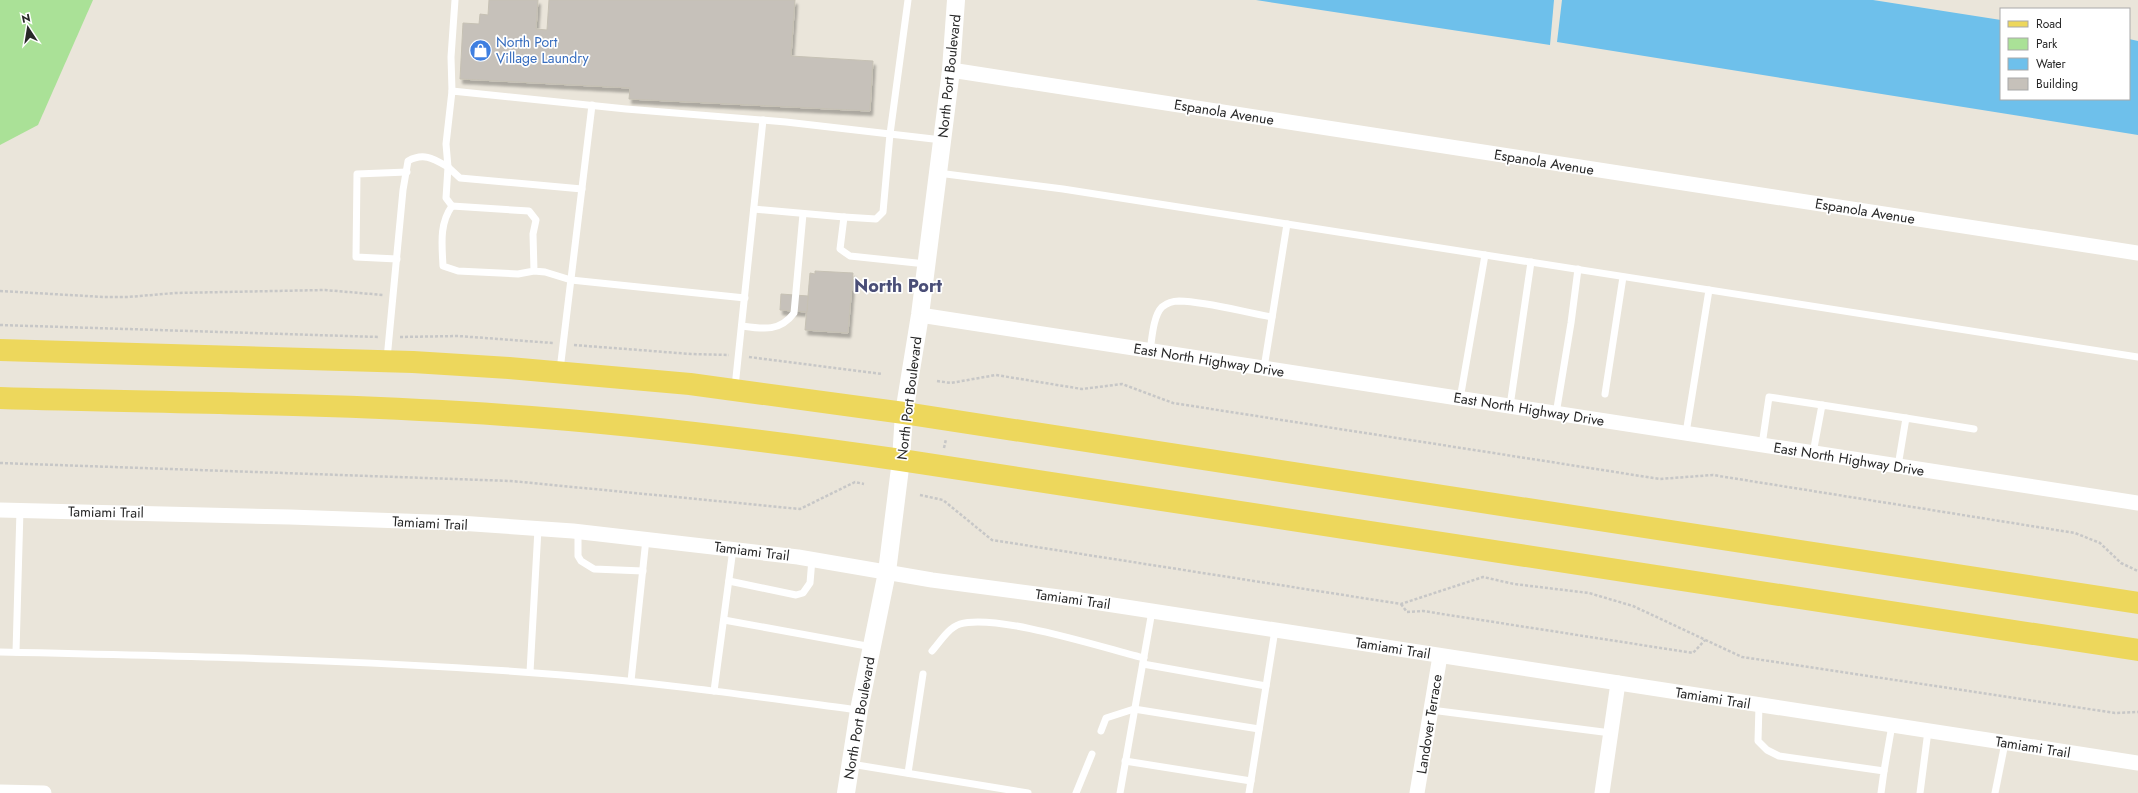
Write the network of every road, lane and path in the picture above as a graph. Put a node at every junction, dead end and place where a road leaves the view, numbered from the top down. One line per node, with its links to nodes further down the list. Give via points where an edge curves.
1 (455, 0): 5 (lane, via 451,57)
2 (908, 0): 8 (lane)
3 (956, 0): 4 (street, North Port Boulevard)
4 (951, 70): 9 (street, North Port Boulevard); 19 (street, Espanola Avenue)
5 (452, 91): 6 (lane); 10 (lane, via 446,144)
6 (592, 105): 7 (lane); 13 (lane)
7 (763, 120): 8 (lane); 15 (lane)
8 (890, 134): 9 (lane); 17 (lane, via 883,212 876,219)
9 (942, 140): 12 (street, North Port Boulevard)
10 (448, 167): 11 (lane, via 427,156 416,156 408,161); 13 (lane, via 460,178); 14 (lane, via 446,198)
11 (407, 172): 21 (lane); 21 (lane, via 357,174 356,257)
12 (938, 174): 18 (lane, via 1062,189); 23 (street, North Port Boulevard)
13 (582, 189): 27 (lane)
14 (452, 206): 25 (lane, via 529,211 536,220 533,234); 25 (lane, via 446,215 441,238 443,266 458,271 518,274)
15 (754, 209): 16 (lane); 31 (lane)
16 (803, 214): 17 (lane); 35 (lane, via 794,313 785,322 773,328)
17 (844, 217): 23 (lane, via 840,249 850,256)
18 (1287, 224): 20 (lane); 33 (lane)
19 (2138, 253)
20 (1485, 255): 22 (lane); 50 (lane)
21 (397, 259): 30 (lane)
22 (1531, 262): 24 (lane); 52 (lane)
23 (926, 264): 32 (street, North Port Boulevard)
24 (1578, 269): 26 (lane); 54 (lane)
25 (534, 271): 27 (lane)
26 (1623, 277): 28 (lane); 48 (lane)
27 (571, 280): 31 (lane); 37 (lane)
28 (1709, 290): 41 (lane); 57 (lane)
29 (0, 291): 30 (path, via 104,297 325,290)
30 (394, 296): 36 (lane)
31 (745, 298): 35 (lane)
32 (920, 315): 39 (street, East North Highway Drive); 53 (street, North Port Boulevard)
33 (1272, 318): 39 (lane, via 1198,304 1169,302 1161,308 1157,318); 43 (lane)
34 (0, 325): 36 (path)
35 (742, 326): 40 (lane)
36 (389, 338): 37 (path, via 458,336); 42 (lane)
37 (563, 344): 40 (path); 44 (lane)
38 (0, 350): 42 (main road)
39 (1150, 351): 43 (street, East North Highway Drive)
40 (739, 355): 45 (path); 47 (lane)
41 (2138, 357)
42 (386, 362): 44 (main road)
43 (1264, 368): 50 (street, East North Highway Drive)
44 (560, 372): 47 (main road)
45 (882, 374)
46 (937, 381): 76 (path, via 951,383 996,374 1082,389 1122,384 1173,403 1660,479 1713,475 2075,532 2100,543 2121,563)
47 (734, 390): 53 (main road)
48 (1605, 394)
49 (0, 398): 62 (main road, via 503,415 705,434)
50 (1460, 399): 52 (street, East North Highway Drive)
51 (1822, 405): 55 (lane); 59 (lane, via 1769,397); 61 (lane)
52 (1510, 406): 54 (street, East North Highway Drive)
53 (904, 413): 62 (street, North Port Boulevard); 79 (main road)
54 (1556, 414): 57 (street, East North Highway Drive)
55 (1906, 418): 56 (lane); 64 (lane)
56 (1974, 429)
57 (1686, 434): 59 (street, East North Highway Drive)
58 (946, 439): 60 (path)
59 (1762, 445): 61 (street, East North Highway Drive)
60 (944, 448)
61 (1814, 453): 64 (street, East North Highway Drive)
62 (901, 460): 77 (street, North Port Boulevard); 86 (main road)
63 (0, 463): 65 (path, via 511,481 800,509 855,482)
64 (1898, 466): 67 (street, East North Highway Drive)
65 (864, 484)
66 (920, 495): 80 (path, via 943,500 992,540)
67 (2138, 504)
68 (0, 510): 69 (street, Tamiami Trail)
69 (20, 510): 70 (street, Tamiami Trail, via 290,517); 89 (lane)
70 (538, 529): 71 (street, Tamiami Trail); 92 (lane)
71 (578, 532): 72 (street, Tamiami Trail); 75 (lane, via 578,556 587,566 594,569)
72 (646, 539): 73 (street, Tamiami Trail); 75 (lane)
73 (733, 549): 74 (street, Tamiami Trail); 78 (lane)
74 (812, 559): 77 (street, Tamiami Trail); 78 (lane, via 810,583 803,593 796,595)
75 (643, 571): 94 (lane)
76 (2138, 571)
77 (887, 572): 81 (street, Tamiami Trail); 85 (street, North Port Boulevard)
78 (729, 581): 82 (lane)
79 (2138, 603)
80 (1401, 604): 84 (path, via 1407,612 1423,611 1693,653); 84 (path, via 1483,576 1514,584 1589,593 1633,606)
81 (1152, 611): 83 (street, Tamiami Trail); 91 (lane)
82 (724, 620): 85 (lane); 97 (lane)
83 (1275, 630): 90 (street, Tamiami Trail); 96 (lane)
84 (1705, 640): 102 (path, via 1742,657 2115,714)
85 (872, 647): 100 (street, North Port Boulevard)
86 (2131, 647)
87 (932, 651): 91 (lane, via 950,630 960,624 978,622 1029,629)
88 (0, 652): 89 (lane)
89 (16, 652): 92 (lane, via 331,661)
90 (1440, 656): 95 (street, Tamiami Trail); 101 (street, Landover Terrace)
91 (1143, 661): 96 (lane); 99 (lane)
92 (530, 672): 94 (lane)
93 (923, 674): 114 (lane)
94 (631, 681): 97 (lane)
95 (1618, 683): 98 (street, Tamiami Trail); 107 (street)
96 (1266, 686): 104 (lane)
97 (714, 691): 100 (lane)
98 (1759, 705): 103 (street, Tamiami Trail); 113 (lane, via 1758,741 1767,750 1779,756)
99 (1134, 709): 104 (lane); 105 (lane, via 1106,718); 110 (lane)
100 (859, 710): 112 (street, North Port Boulevard)
101 (1430, 710): 107 (lane); 123 (street, Landover Terrace)
102 (2138, 712)
103 (1892, 725): 106 (street, Tamiami Trail); 113 (lane)
104 (1259, 729): 115 (lane)
105 (1101, 731)
106 (1928, 731): 108 (street, Tamiami Trail); 126 (lane)
107 (1611, 733): 124 (street)
108 (2006, 743): 111 (street, Tamiami Trail); 127 (lane)
109 (1092, 754): 120 (lane)
110 (1125, 761): 115 (lane); 121 (lane)
111 (2138, 763)
112 (850, 764): 114 (lane); 118 (street, North Port Boulevard)
113 (1884, 771): 125 (lane)
114 (908, 773): 119 (lane)
115 (1251, 781): 122 (lane)
116 (0, 792): 117 (street)
117 (44, 793)
118 (846, 793)
119 (1028, 793)
120 (1076, 793)
121 (1120, 793)
122 (1249, 793)
123 (1417, 793)
124 (1602, 793)
125 (1880, 793)
126 (1920, 793)
127 (1995, 793)

